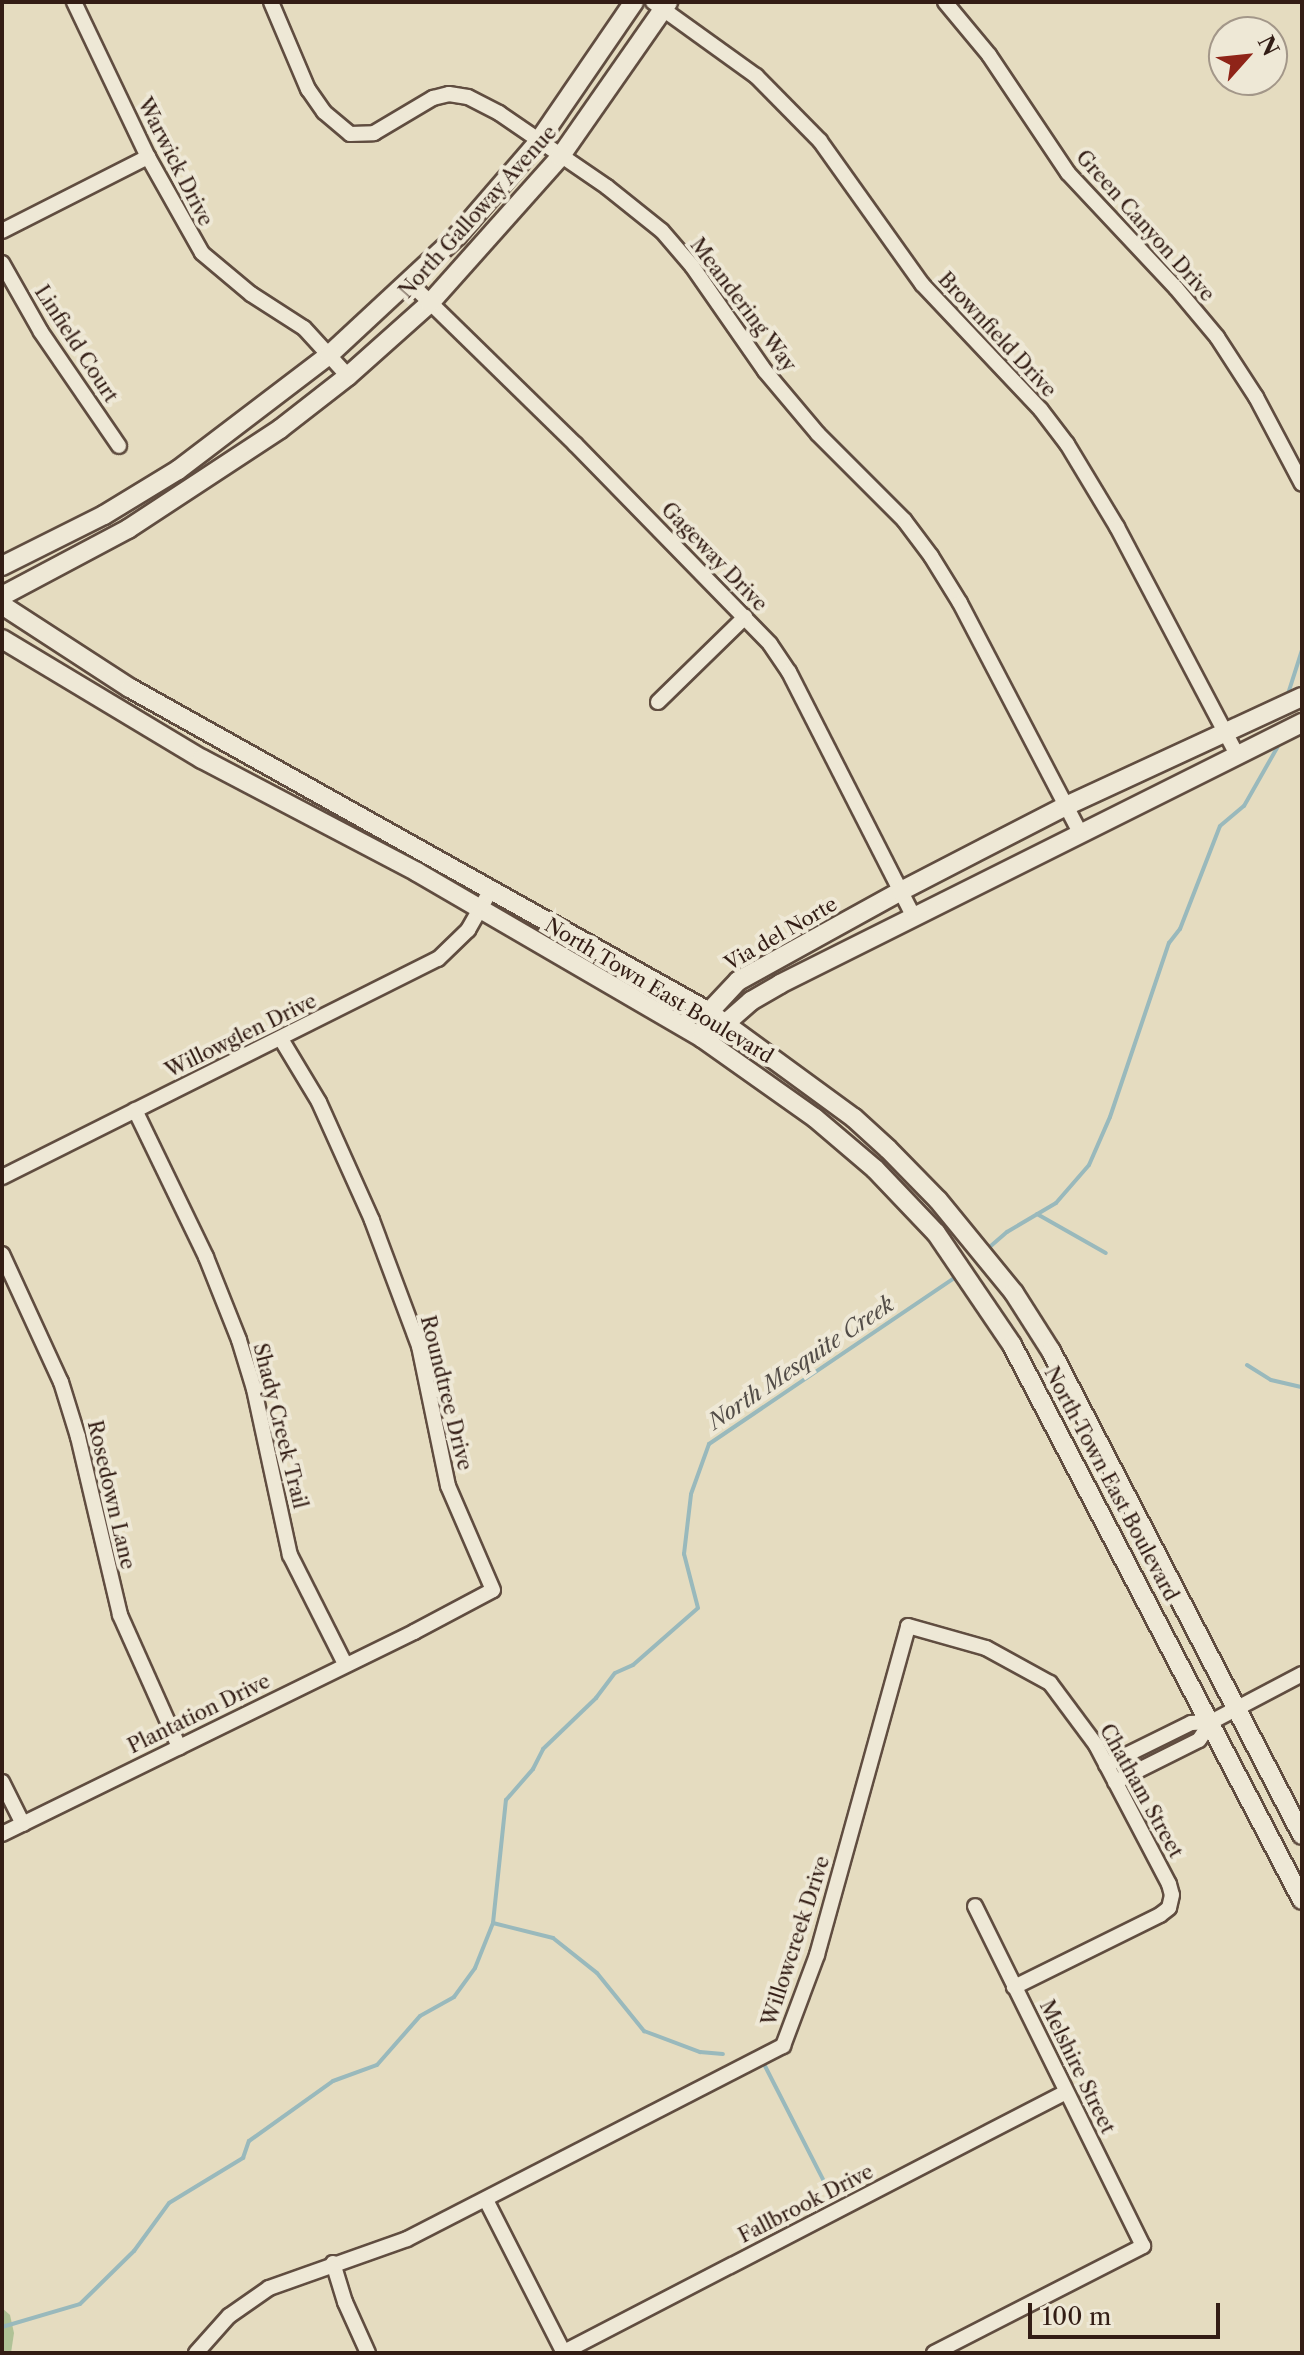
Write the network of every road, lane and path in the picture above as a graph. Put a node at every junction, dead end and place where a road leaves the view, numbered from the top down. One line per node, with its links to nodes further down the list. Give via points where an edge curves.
1 (74, 2): 7 (street, Warwick Drive)
2 (271, 2): 6 (street, Meandering Way, via 308,89 350,134 374,133 449,94 499,113)
3 (634, 2): 6 (main road, North Galloway Avenue)
4 (945, 2): 17 (street, Green Canyon Drive, via 989,55 1068,173 1217,337)
5 (662, 4): 8 (main road, North Galloway Avenue); 29 (street, Brownfield Drive, via 756,76 820,141 922,284 1041,410 1117,527)
6 (538, 142): 8 (street, Meandering Way); 11 (main road, North Galloway Avenue, via 457,236)
7 (148, 157): 9 (street); 13 (street, Warwick Drive, via 202,253 251,294 304,328)
8 (560, 157): 12 (main road, North Galloway Avenue); 33 (street, Meandering Way, via 662,231 792,403 904,520 960,603)
9 (2, 231)
10 (2, 263): 15 (street, Linfield Court, via 41,332)
11 (409, 282): 12 (street, Gageway Drive); 13 (main road, North Galloway Avenue)
12 (430, 303): 14 (main road, North Galloway Avenue); 22 (street, Gageway Drive)
13 (329, 355): 14 (street, Warwick Drive); 16 (main road, North Galloway Avenue)
14 (348, 376): 18 (main road, North Galloway Avenue)
15 (119, 446)
16 (173, 473): 18 (main road); 19 (main road, North Galloway Avenue)
17 (1302, 484)
18 (186, 493): 20 (main road, North Galloway Avenue, via 66,565)
19 (2, 566)
20 (2, 596)
21 (2, 605): 24 (main road, North Town East Boulevard)
22 (745, 617): 26 (street); 36 (street, Gageway Drive, via 789,672)
23 (2, 639): 27 (main road, North Town East Boulevard)
24 (146, 697): 27 (main road); 31 (main road, North Town East Boulevard)
25 (1302, 697): 29 (main road, Via del Norte)
26 (658, 702)
27 (134, 719): 32 (main road, North Town East Boulevard)
28 (1302, 723): 30 (main road)
29 (1226, 735): 30 (street, Brownfield Drive); 33 (main road, Via del Norte)
30 (1237, 755): 34 (main road)
31 (267, 766): 32 (main road); 35 (main road, North Town East Boulevard)
32 (255, 787): 37 (main road, North Town East Boulevard)
33 (1066, 806): 34 (street, Meandering Way); 36 (main road, Via del Norte)
34 (1080, 833): 38 (main road)
35 (492, 888): 37 (street, Willowglen Drive); 39 (main road, North Town East Boulevard)
36 (901, 891): 38 (street, Gageway Drive); 39 (main road, Via del Norte, via 738,981)
37 (482, 910): 41 (main road, North Town East Boulevard); 42 (street, Willowglen Drive, via 438,959)
38 (914, 917): 40 (main road, via 780,984 751,1001)
39 (709, 1012): 40 (main road, North Town East Boulevard); 41 (main road, Via del Norte)
40 (728, 1025): 41 (main road); 44 (main road, North Town East Boulevard)
41 (702, 1038): 45 (main road, North Town East Boulevard, via 815,1118)
42 (281, 1039): 43 (street, Willowglen Drive); 49 (street, Roundtree Drive, via 319,1102 372,1220 419,1346 448,1486 493,1590)
43 (135, 1110): 46 (street, Willowglen Drive); 50 (street, Shady Creek Trail, via 206,1257 239,1340 290,1555)
44 (888, 1149): 45 (main road); 52 (main road, North Town East Boulevard, via 1014,1293 1051,1351)
45 (875, 1169): 53 (main road, North Town East Boulevard, via 936,1233 989,1306)
46 (2, 1177)
47 (2, 1254): 54 (street, Rosedown Lane, via 61,1382 120,1615)
48 (908, 1626): 55 (street, Chatham Street, via 986,1648 1050,1683); 65 (street, Willowcreek Drive, via 817,1955 783,2046)
49 (414, 1632): 50 (street, Plantation Drive)
50 (345, 1664): 54 (street, Plantation Drive)
51 (1302, 1674): 52 (street)
52 (1236, 1708): 53 (street); 60 (main road, North Town East Boulevard)
53 (1211, 1722): 55 (street, via 1191,1723); 57 (street, via 1199,1740); 61 (main road, North Town East Boulevard)
54 (179, 1747): 58 (street, Plantation Drive)
55 (1106, 1765): 57 (street, Chatham Street)
56 (2, 1782): 58 (street)
57 (1115, 1782): 63 (street, Chatham Street, via 1169,1884 1169,1908)
58 (23, 1824): 59 (street, Plantation Drive)
59 (2, 1834)
60 (1302, 1835)
61 (1302, 1900)
62 (975, 1906): 63 (street, Melshire Street)
63 (1014, 1987): 64 (street, Melshire Street)
64 (1066, 2092): 69 (street, Fallbrook Drive); 70 (street, Melshire Street, via 1143,2246)
65 (486, 2200): 66 (street, Willowcreek Drive, via 407,2239); 69 (street)
66 (333, 2263): 67 (street, Willowcreek Drive, via 269,2288 229,2316); 68 (street)
67 (196, 2353)
68 (368, 2353)
69 (564, 2353)
70 (934, 2353)

